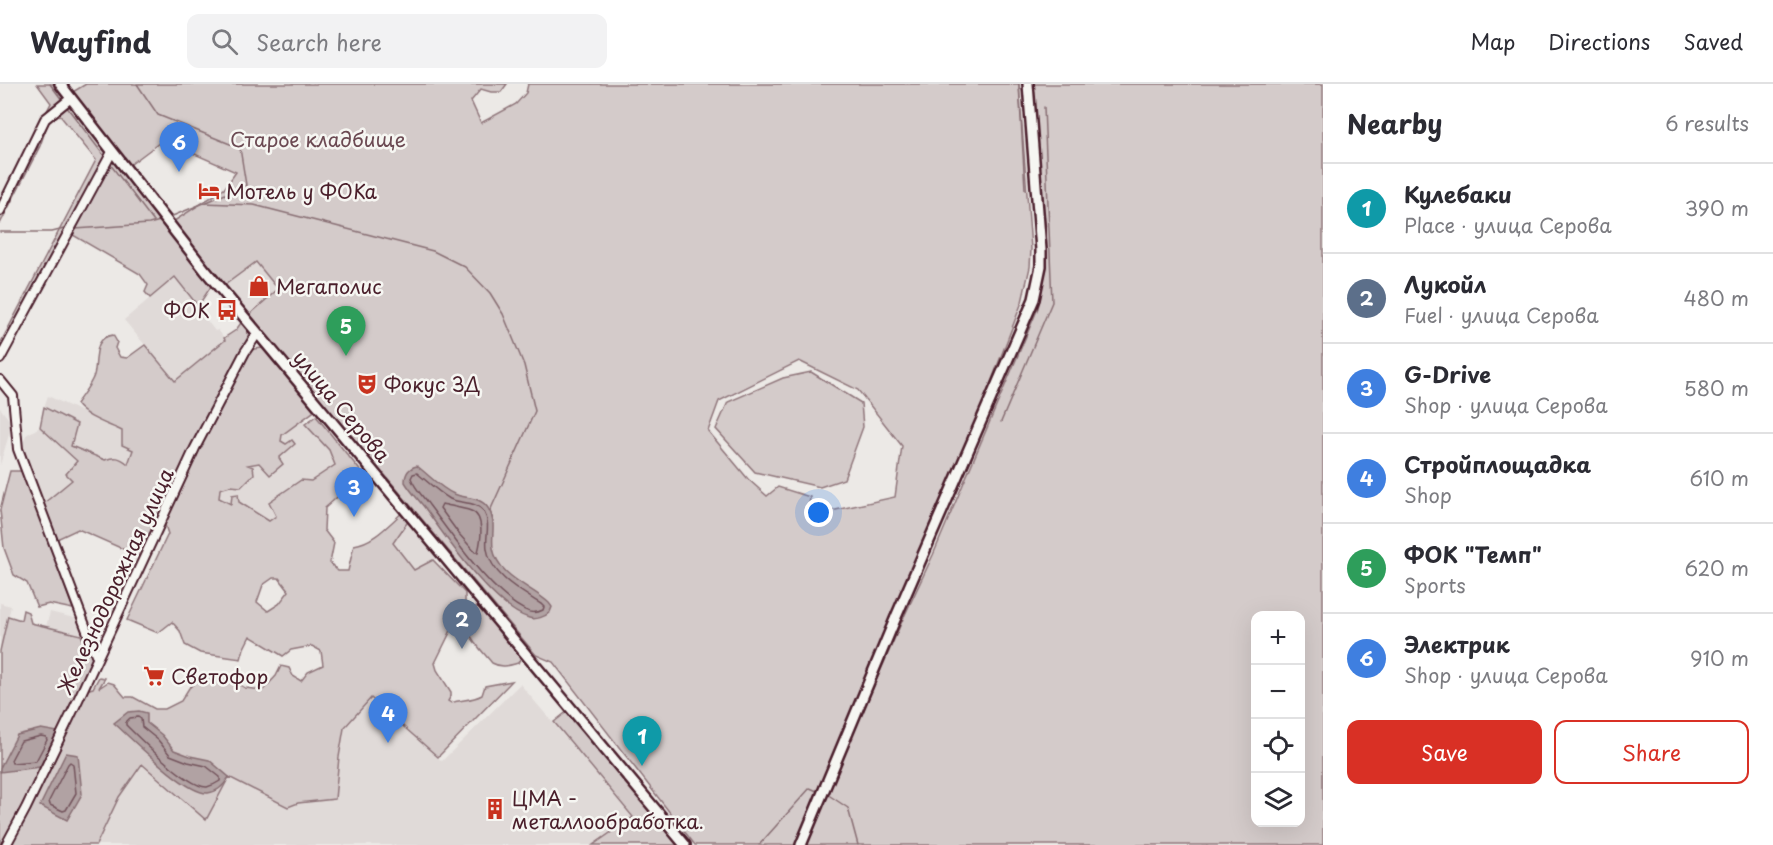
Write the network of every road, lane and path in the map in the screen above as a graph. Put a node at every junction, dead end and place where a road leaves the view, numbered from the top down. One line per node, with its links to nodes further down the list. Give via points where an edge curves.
1 (60, 84): 3 (main road, улица Серова)
2 (1028, 84): 12 (main road, via 1041,250 1034,299)
3 (71, 98): 4 (main road, улица Серова); 5 (street, via 45,118)
4 (112, 152): 6 (main road, улица Серова); 7 (street)
5 (0, 212)
6 (257, 334): 9 (street, Железнодорожная улица, via 195,448); 11 (main road, улица Серова)
7 (0, 359)
8 (0, 380): 9 (street, via 13,396 18,449)
9 (97, 657): 10 (street, Железнодорожная улица)
10 (6, 845)
11 (685, 845)
12 (801, 845)

